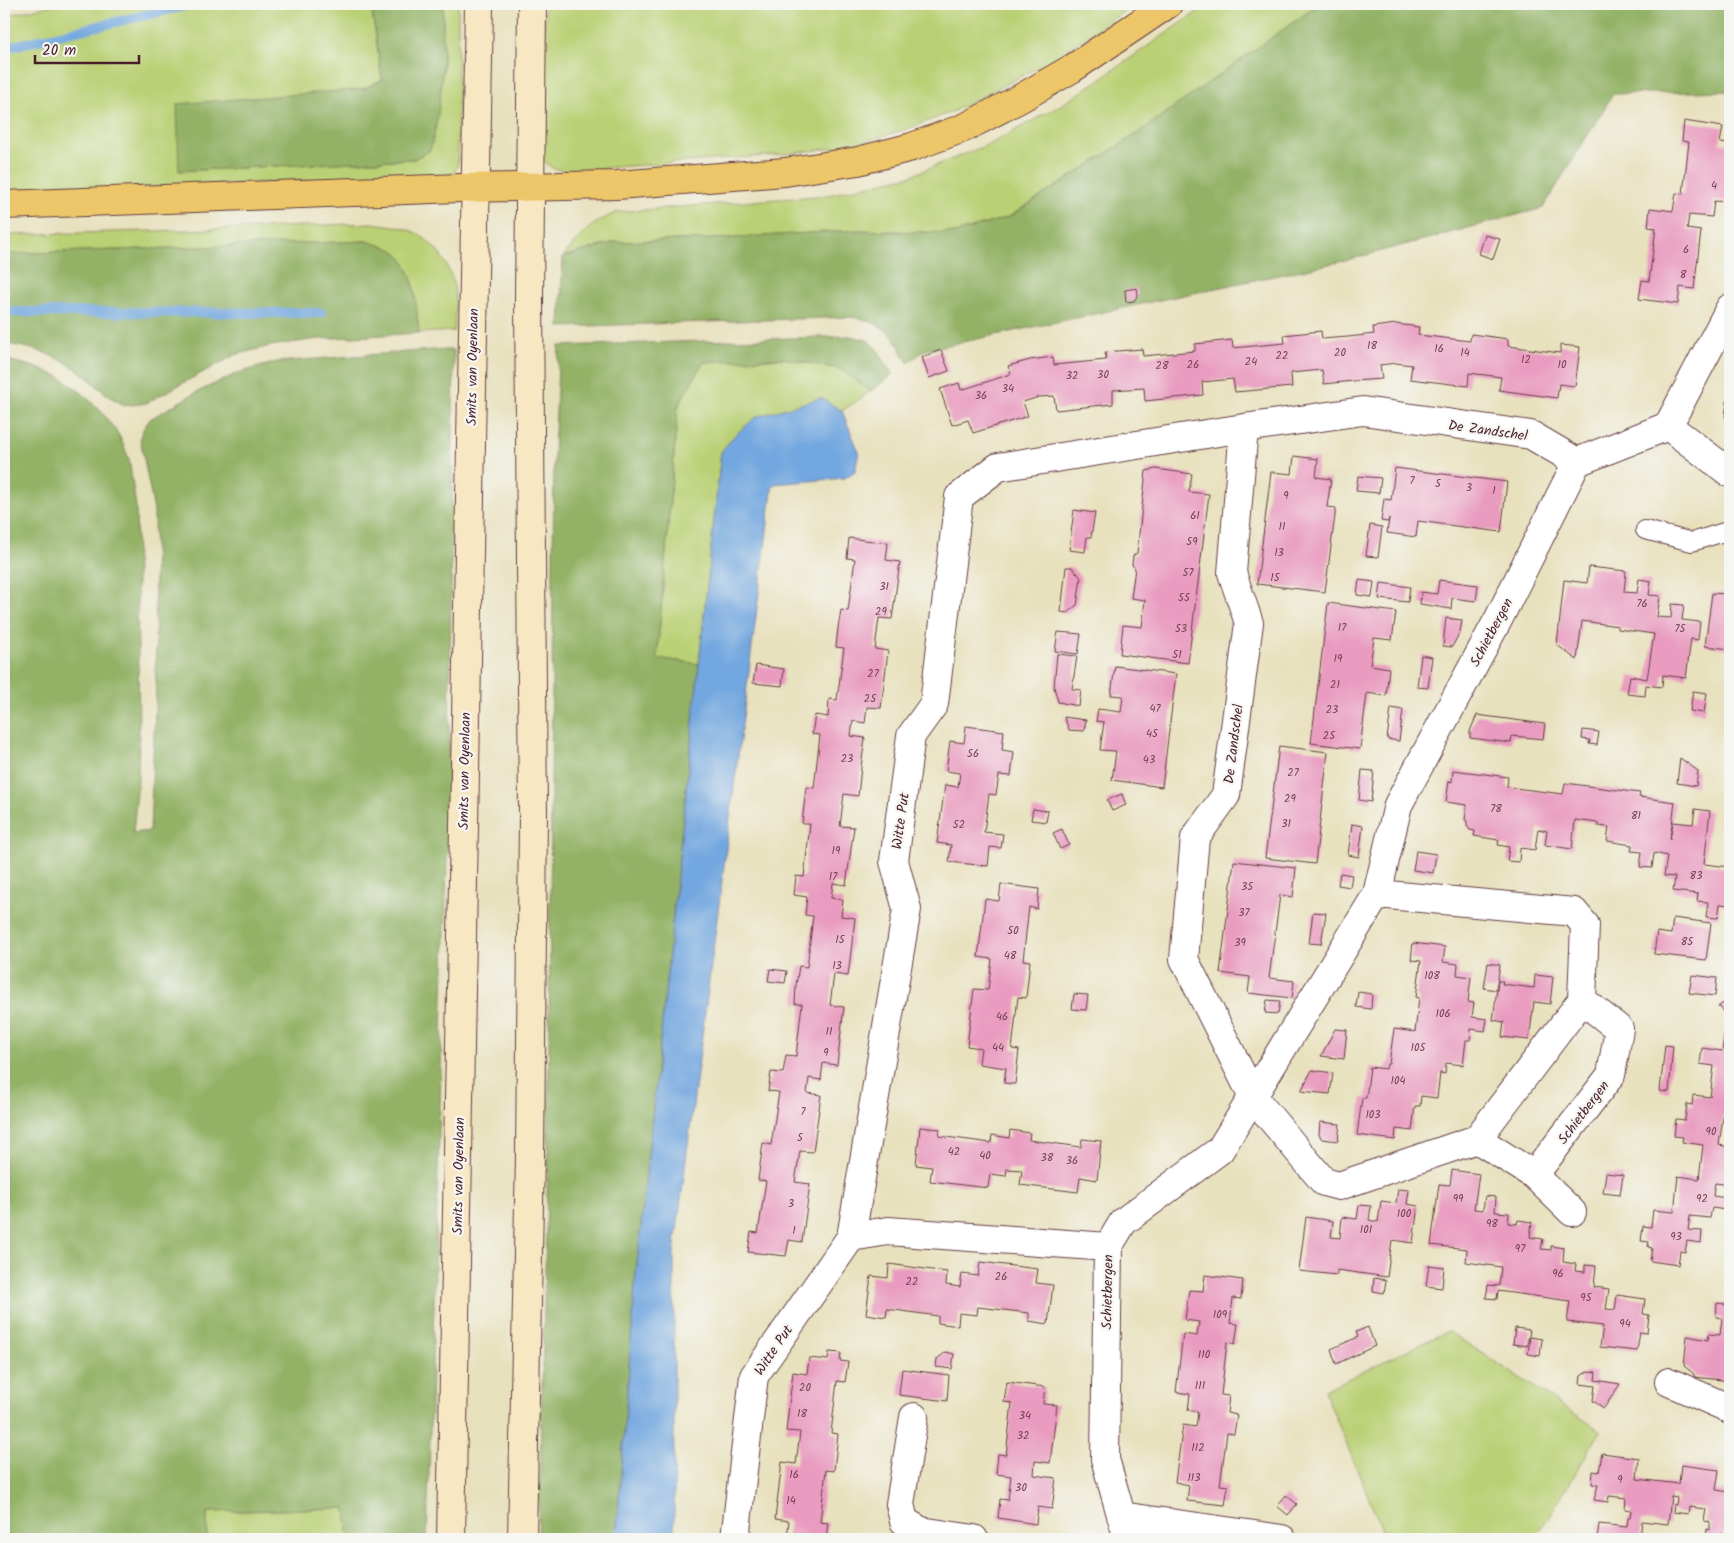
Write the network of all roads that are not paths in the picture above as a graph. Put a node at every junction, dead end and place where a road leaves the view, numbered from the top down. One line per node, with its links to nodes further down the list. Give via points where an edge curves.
1 (479, 4): 4 (main road, Smits van Oyenlaan)
2 (532, 4): 5 (main road)
3 (1168, 4): 5 (highway, via 1073,68 1021,98 966,127 912,147 858,161 785,172 618,185)
4 (475, 188): 5 (highway); 6 (highway); 27 (main road, Smits van Oyenlaan)
5 (530, 188): 28 (main road, via 533,827)
6 (4, 205)
7 (1730, 308): 8 (street)
8 (1668, 426): 10 (street); 11 (street)
9 (1244, 428): 10 (street, De Zandschel, via 1363,411 1531,435); 12 (street, De Zandschel, via 998,467); 17 (street, De Zandschel, via 1232,573 1249,623 1226,794 1195,838 1184,960)
10 (1577, 462): 15 (street, Schietbergen, via 1500,618 1398,805)
11 (1730, 473)
12 (959, 497): 21 (street, Witte Put, via 934,704 911,736 894,861 907,909)
13 (1645, 530): 14 (lane, via 1692,542)
14 (1730, 530)
15 (1377, 894): 16 (street, via 1574,912 1585,925); 17 (street, Schietbergen)
16 (1582, 1000): 18 (street); 19 (street, Schietbergen, via 1619,1029 1611,1076)
17 (1253, 1097): 18 (street, via 1324,1182 1339,1186); 22 (street, Schietbergen, via 1220,1150 1123,1222)
18 (1477, 1139): 19 (street)
19 (1534, 1175): 20 (street)
20 (1572, 1212)
21 (851, 1237): 22 (street, via 888,1231); 29 (street, Witte Put, via 754,1376)
22 (1108, 1247): 26 (street, Schietbergen, via 1105,1459)
23 (1669, 1382): 24 (street)
24 (1730, 1409)
25 (914, 1417): 30 (street, via 900,1504 904,1521 920,1531)
26 (1124, 1528): 31 (street, Schietbergen)
27 (451, 1539)
28 (522, 1539)
29 (735, 1539)
30 (974, 1539)
31 (1282, 1539)

